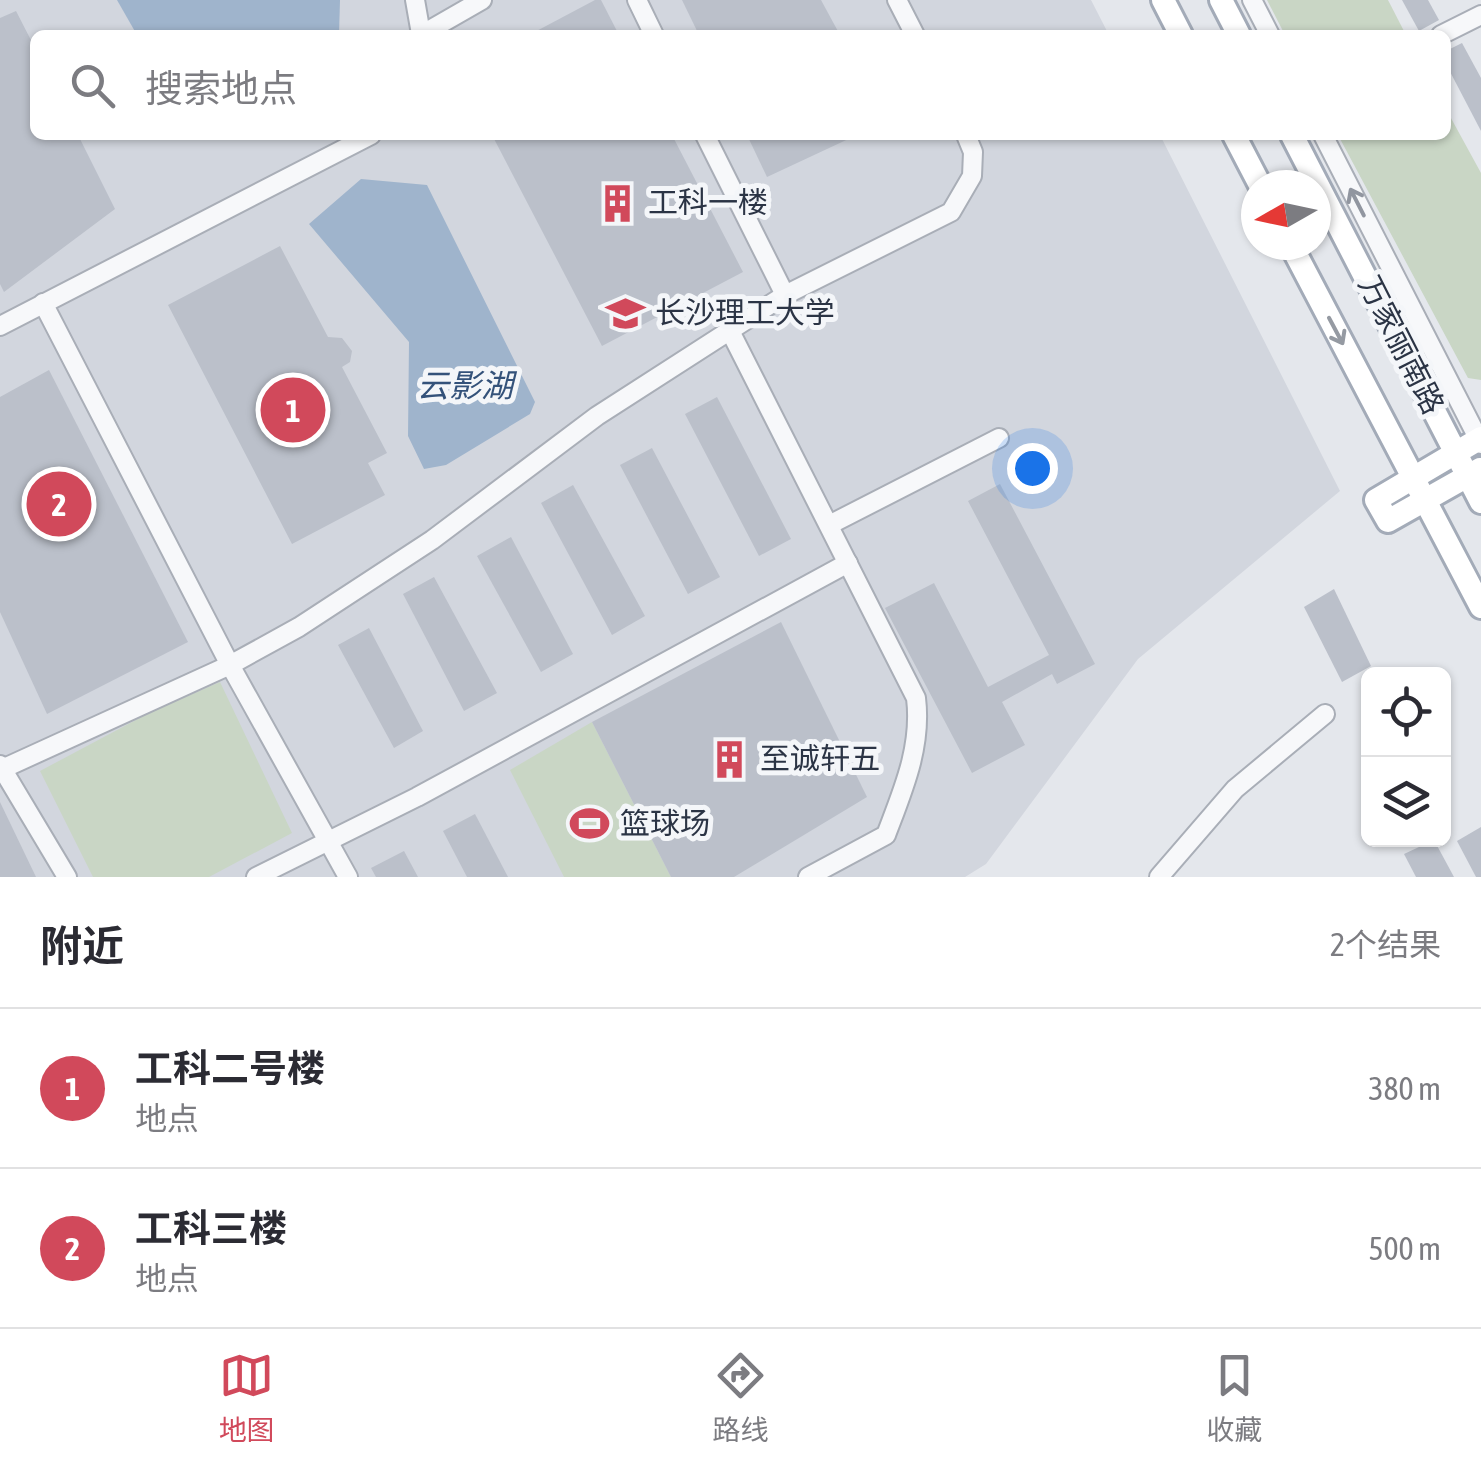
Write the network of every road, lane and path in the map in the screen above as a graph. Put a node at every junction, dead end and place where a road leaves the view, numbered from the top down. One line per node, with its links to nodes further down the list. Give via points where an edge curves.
1 (415, 0): 9 (street)
2 (482, 0): 10 (street)
3 (637, 0): 11 (street)
4 (897, 0): 12 (street)
5 (1163, 0): 13 (main road)
6 (1221, 0): 14 (main road)
7 (1252, 0): 15 (street)
8 (1481, 15): 16 (street)
9 (420, 30)
10 (428, 30)
11 (652, 30)
12 (912, 30)
13 (1178, 30)
14 (1237, 30)
15 (1267, 30)
16 (1450, 30)
17 (361, 140): 26 (street)
18 (707, 140): 25 (street)
19 (968, 140): 25 (street, via 972,176 951,212)
20 (1237, 140): 23 (main road)
21 (1295, 140): 31 (main road, 万家丽南路)
22 (1325, 140): 30 (street, 万家丽南路, one-way to 22)
23 (1252, 170)
24 (1299, 260): 33 (main road, 万家丽南路, one-way to 33)
25 (785, 295): 28 (street)
26 (43, 303): 27 (street); 39 (street)
27 (0, 326)
28 (731, 333): 36 (street); 39 (street, via 597,416 432,540)
29 (999, 438): 36 (street)
30 (1480, 441): 31 (main road)
31 (1456, 454): 32 (main road, 万家丽南路); 33 (main road)
32 (1474, 472): 34 (main road); 35 (main road, 万家丽南路)
33 (1414, 479): 34 (main road, 万家丽南路); 34 (main road, via 1376,500 1388,520)
34 (1425, 501): 38 (main road, 万家丽南路)
35 (1481, 502)
36 (829, 525): 37 (street)
37 (848, 563): 42 (street); 46 (street, via 916,698 920,728 886,835)
38 (1481, 607)
39 (230, 665): 41 (street); 42 (street)
40 (1325, 714): 47 (street, via 1234,789)
41 (1, 767): 43 (street)
42 (331, 842): 44 (street); 45 (street)
43 (67, 877)
44 (256, 877)
45 (348, 877)
46 (808, 877)
47 (1159, 877)

